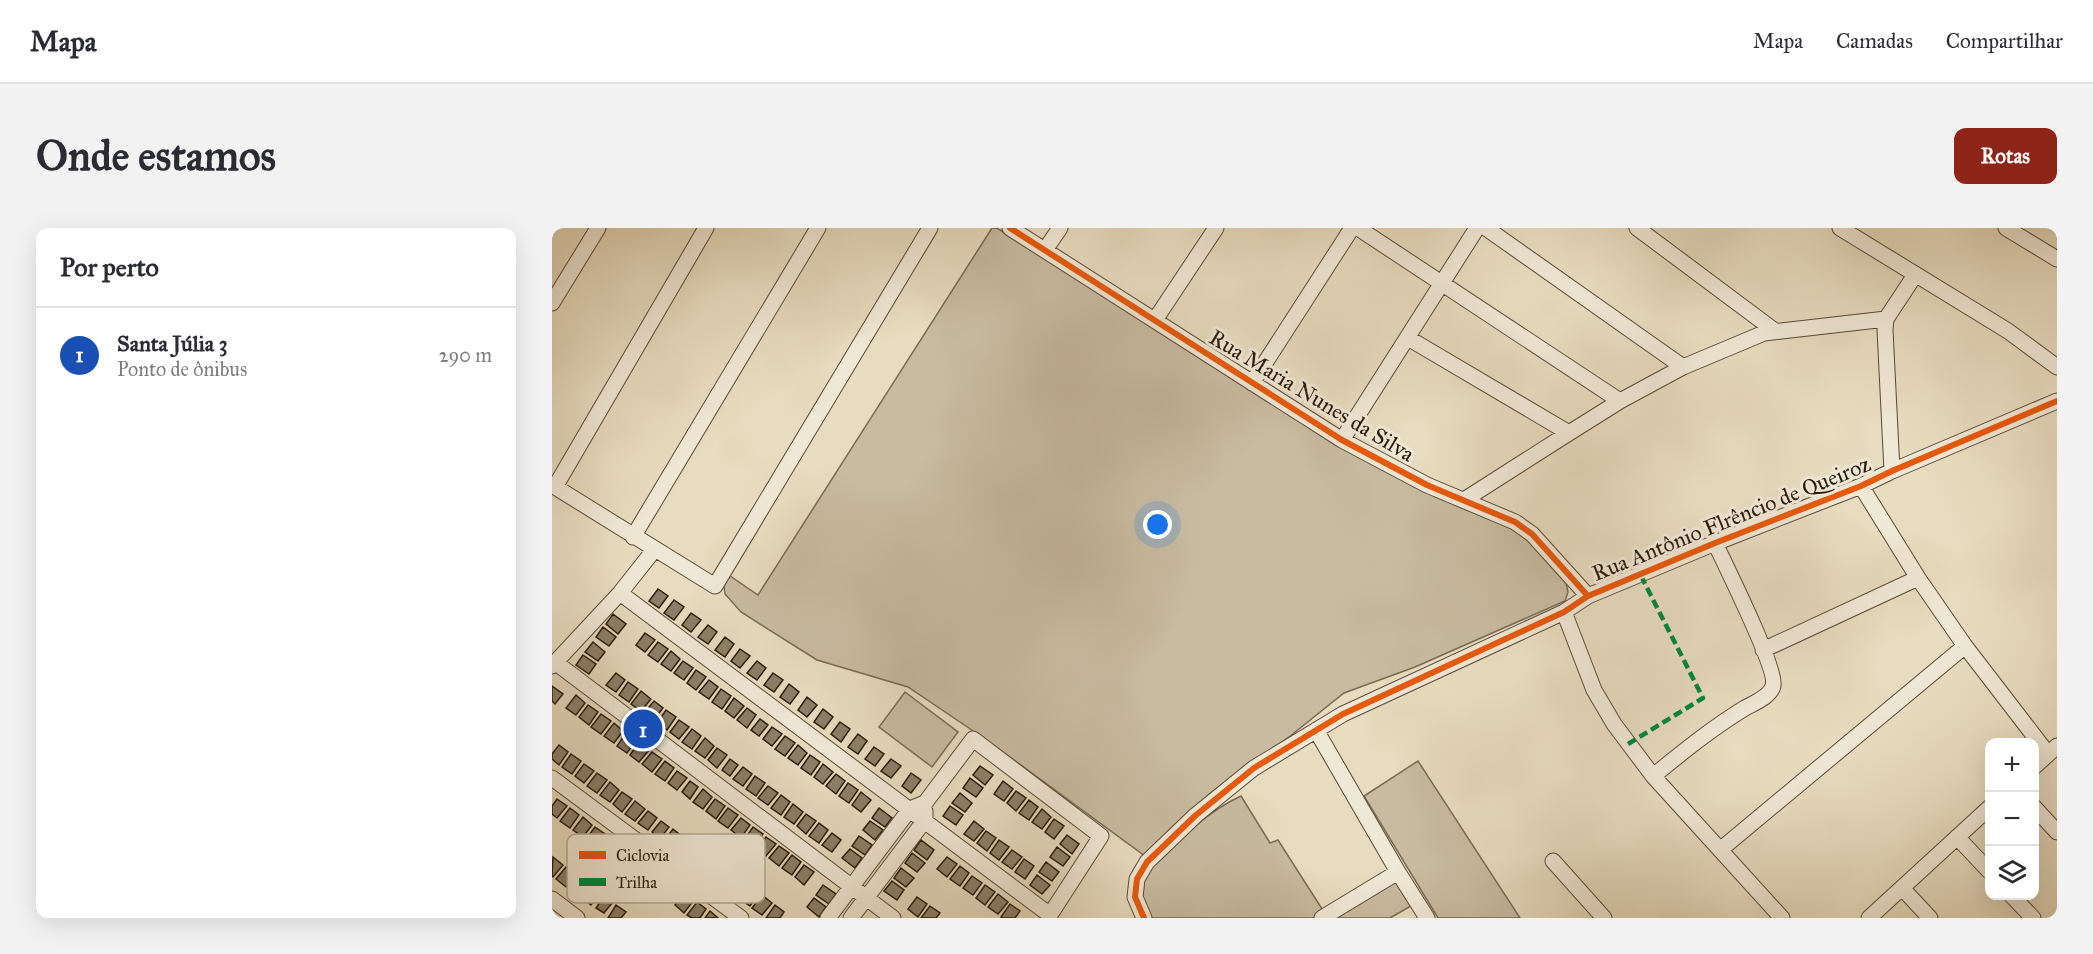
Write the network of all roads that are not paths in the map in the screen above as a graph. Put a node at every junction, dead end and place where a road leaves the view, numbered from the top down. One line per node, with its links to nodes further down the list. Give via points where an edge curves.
1 (598, 228): 19 (street)
2 (706, 228): 32 (street)
3 (818, 228): 35 (street)
4 (930, 228): 37 (street, via 715,586)
5 (1010, 228): 15 (street, Rua Maria Nunes da Silva)
6 (1060, 228): 15 (street)
7 (1216, 228): 21 (street)
8 (1352, 228): 26 (street)
9 (1358, 228): 18 (street)
10 (1477, 228): 18 (street)
11 (1486, 228): 24 (street)
12 (1638, 228): 22 (street)
13 (1840, 228): 17 (street)
14 (2007, 228): 16 (street)
15 (1045, 250): 21 (street, Rua Maria Nunes da Silva)
16 (2057, 259)
17 (1916, 275): 20 (street); 25 (street, via 2008,331)
18 (1442, 285): 23 (street); 27 (street)
19 (552, 303)
20 (1886, 319): 22 (street); 31 (street)
21 (1155, 320): 26 (street, Rua Maria Nunes da Silva)
22 (1775, 331): 24 (street)
23 (1408, 338): 29 (street); 30 (street)
24 (1683, 367): 27 (street)
25 (2057, 368)
26 (1252, 383): 30 (street, Rua Maria Nunes da Silva)
27 (1620, 401): 29 (street)
28 (2057, 401): 31 (street, Rua Antônio Flrêncio de Queiroz)
29 (1569, 433): 34 (street)
30 (1342, 440): 34 (street, Rua Maria Nunes da Silva)
31 (1892, 471): 33 (street, Rua Antônio Flrêncio de Queiroz)
32 (553, 486): 35 (street)
33 (1861, 486): 36 (street, Rua Antônio Flrêncio de Queiroz); 38 (street)
34 (1464, 501): 40 (street, Rua Maria Nunes da Silva, via 1505,517 1532,534)
35 (633, 537): 37 (street)
36 (1715, 543): 40 (street, Rua Antônio Flrêncio de Queiroz); 43 (street)
37 (654, 549): 39 (street)
38 (1918, 578): 42 (street); 43 (street)
39 (620, 593): 44 (street); 50 (street)
40 (1588, 596): 41 (street, Rua Antônio Flrêncio de Queiroz)
41 (1564, 612): 45 (street, Rua Antônio Flrêncio de Queiroz); 48 (street, via 1594,690)
42 (1965, 646): 46 (street); 57 (street)
43 (1763, 650): 48 (street, via 1774,678 1769,694 1723,722)
44 (554, 664): 61 (street)
45 (1316, 730): 60 (street); 73 (street, Rua Antônio Flrêncio de Queiroz, via 1254,768 1147,862 1137,879 1135,897)
46 (2053, 750): 47 (street)
47 (2039, 763)
48 (1653, 776): 57 (street)
49 (552, 778): 55 (street)
50 (917, 806): 53 (street); 61 (street); 67 (street, via 973,739 1101,837)
51 (1985, 811): 56 (street)
52 (2039, 812): 54 (street)
53 (925, 820): 63 (street); 67 (street)
54 (2057, 832)
55 (628, 834)
56 (1957, 837): 59 (street); 62 (street)
57 (1720, 850): 77 (street)
58 (1553, 861): 76 (street)
59 (1985, 868)
60 (1398, 872): 74 (street); 75 (street)
61 (851, 887): 63 (street); 70 (street)
62 (1902, 888): 78 (street); 79 (street)
63 (866, 898): 71 (street); 72 (street)
64 (2016, 900): 80 (street)
65 (553, 901): 68 (street)
66 (721, 903): 69 (street)
67 (1049, 916)
68 (577, 918)
69 (741, 918)
70 (828, 918)
71 (851, 918)
72 (893, 918)
73 (1144, 918)
74 (1322, 918)
75 (1427, 918)
76 (1604, 918)
77 (1782, 918)
78 (1869, 918)
79 (1930, 918)
80 (2033, 918)

